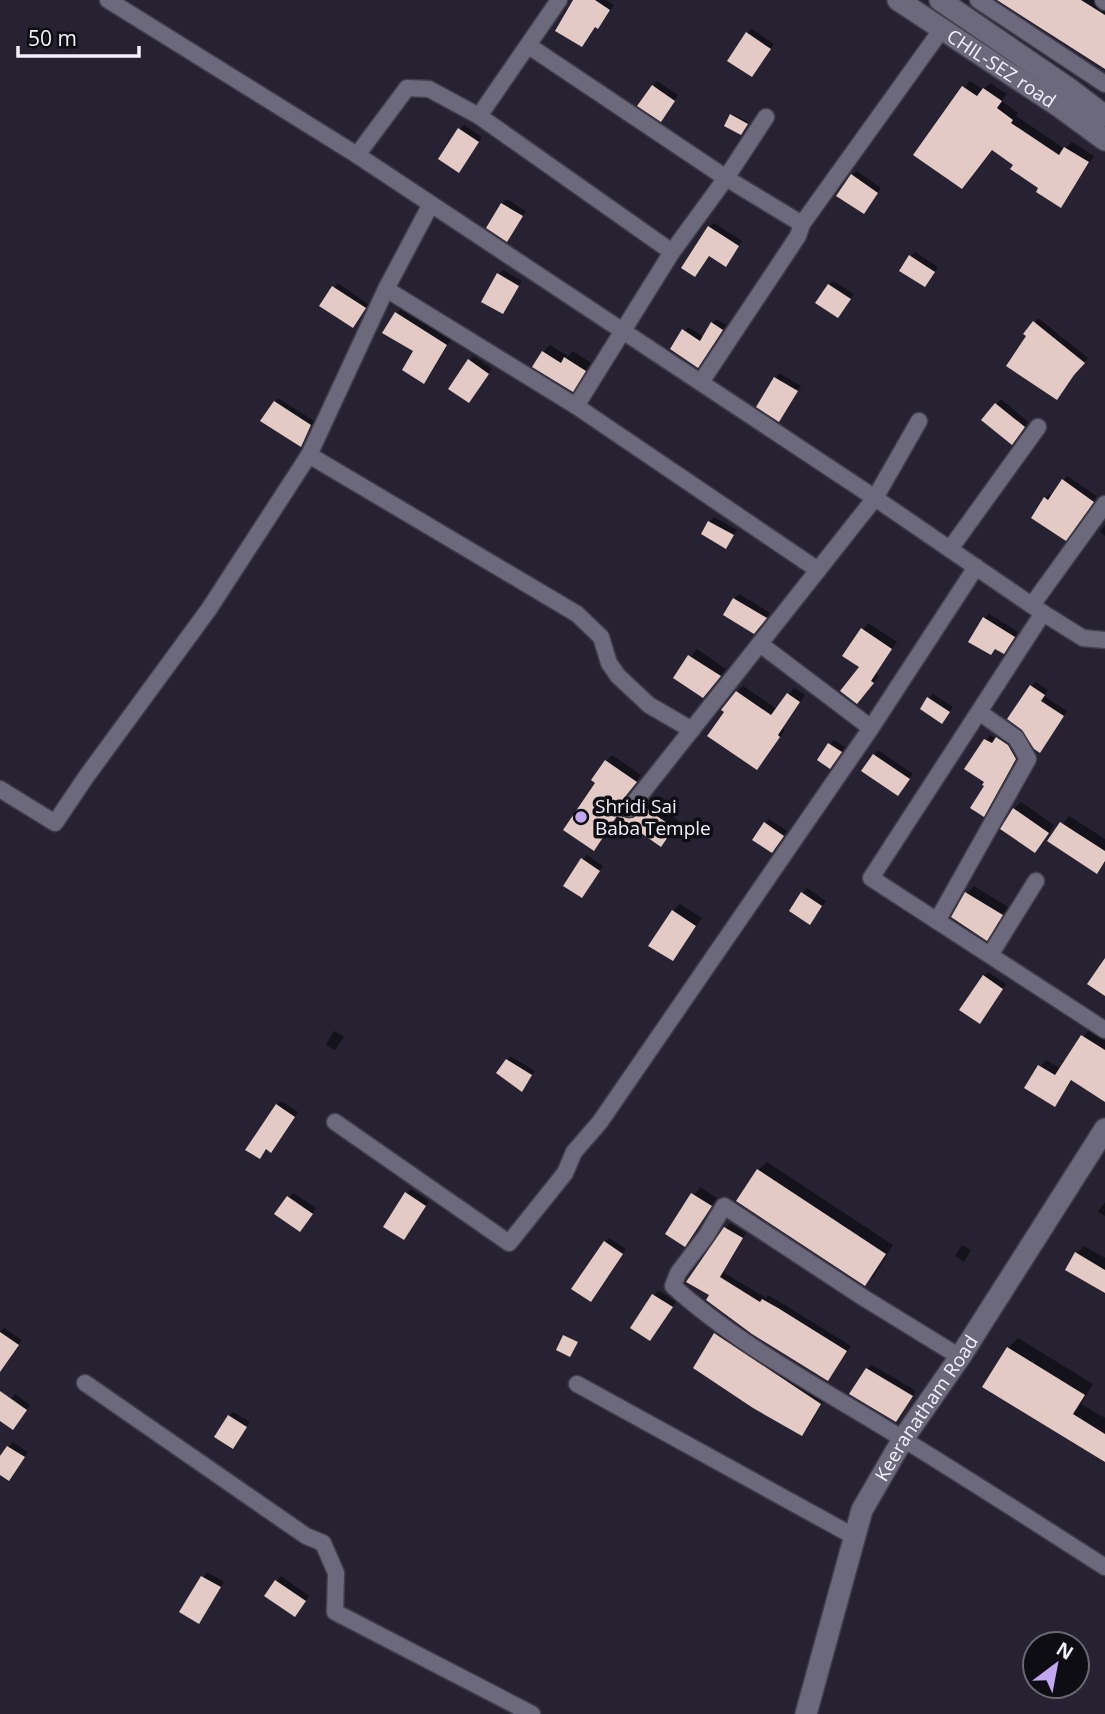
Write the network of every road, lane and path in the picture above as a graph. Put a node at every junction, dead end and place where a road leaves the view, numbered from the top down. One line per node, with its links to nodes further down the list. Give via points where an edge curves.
1 (108, 0): 13 (street)
2 (559, 0): 7 (street)
3 (898, 0): 6 (street, CHIL-SEZ road)
4 (940, 0): 10 (street, CHIL-SEZ road)
5 (978, 0): 8 (street)
6 (942, 29): 12 (street, CHIL-SEZ road); 16 (street)
7 (529, 46): 9 (street); 14 (street)
8 (1105, 84)
9 (479, 116): 13 (street, via 429,89 407,88); 17 (street)
10 (1105, 116)
11 (766, 117): 14 (street)
12 (1105, 140)
13 (357, 155): 15 (street)
14 (726, 178): 16 (street); 17 (street)
15 (431, 204): 18 (street); 19 (street)
16 (803, 224): 20 (street)
17 (672, 252): 19 (street)
18 (386, 289): 21 (street); 24 (street)
19 (623, 331): 20 (street); 21 (street)
20 (701, 382): 25 (street)
21 (576, 405): 29 (street)
22 (919, 421): 25 (street)
23 (1038, 428): 27 (street)
24 (309, 455): 35 (street, via 577,614 601,638 618,676 649,705); 36 (street, via 209,609 55,823)
25 (875, 498): 27 (street); 29 (street)
26 (1105, 504): 30 (street)
27 (950, 549): 28 (street)
28 (976, 567): 30 (street); 34 (street)
29 (818, 569): 32 (street)
30 (1037, 609): 31 (street, via 1083,638); 33 (street)
31 (1105, 640)
32 (760, 644): 34 (street); 35 (street)
33 (979, 712): 39 (street, via 1016,738 1028,759); 39 (street, via 871,878)
34 (871, 728): 42 (street, via 600,1122 574,1152 565,1173 509,1244)
35 (692, 730): 37 (street)
36 (0, 789)
37 (629, 809)
38 (1036, 881): 40 (street)
39 (937, 921): 40 (street)
40 (990, 955): 41 (street)
41 (1105, 1030)
42 (335, 1122)
43 (1105, 1129): 44 (street, Keeranatham Road)
44 (960, 1357): 47 (street, Keeranatham Road); 47 (street, via 724,1206 673,1286 792,1372)
45 (85, 1383): 50 (street, via 306,1536 323,1543 337,1573 335,1612)
46 (577, 1384): 48 (street)
47 (903, 1439): 48 (street, Keeranatham Road, via 862,1510); 49 (street)
48 (855, 1536): 51 (street, Keeranatham Road)
49 (1105, 1567)
50 (532, 1714)
51 (806, 1714)

